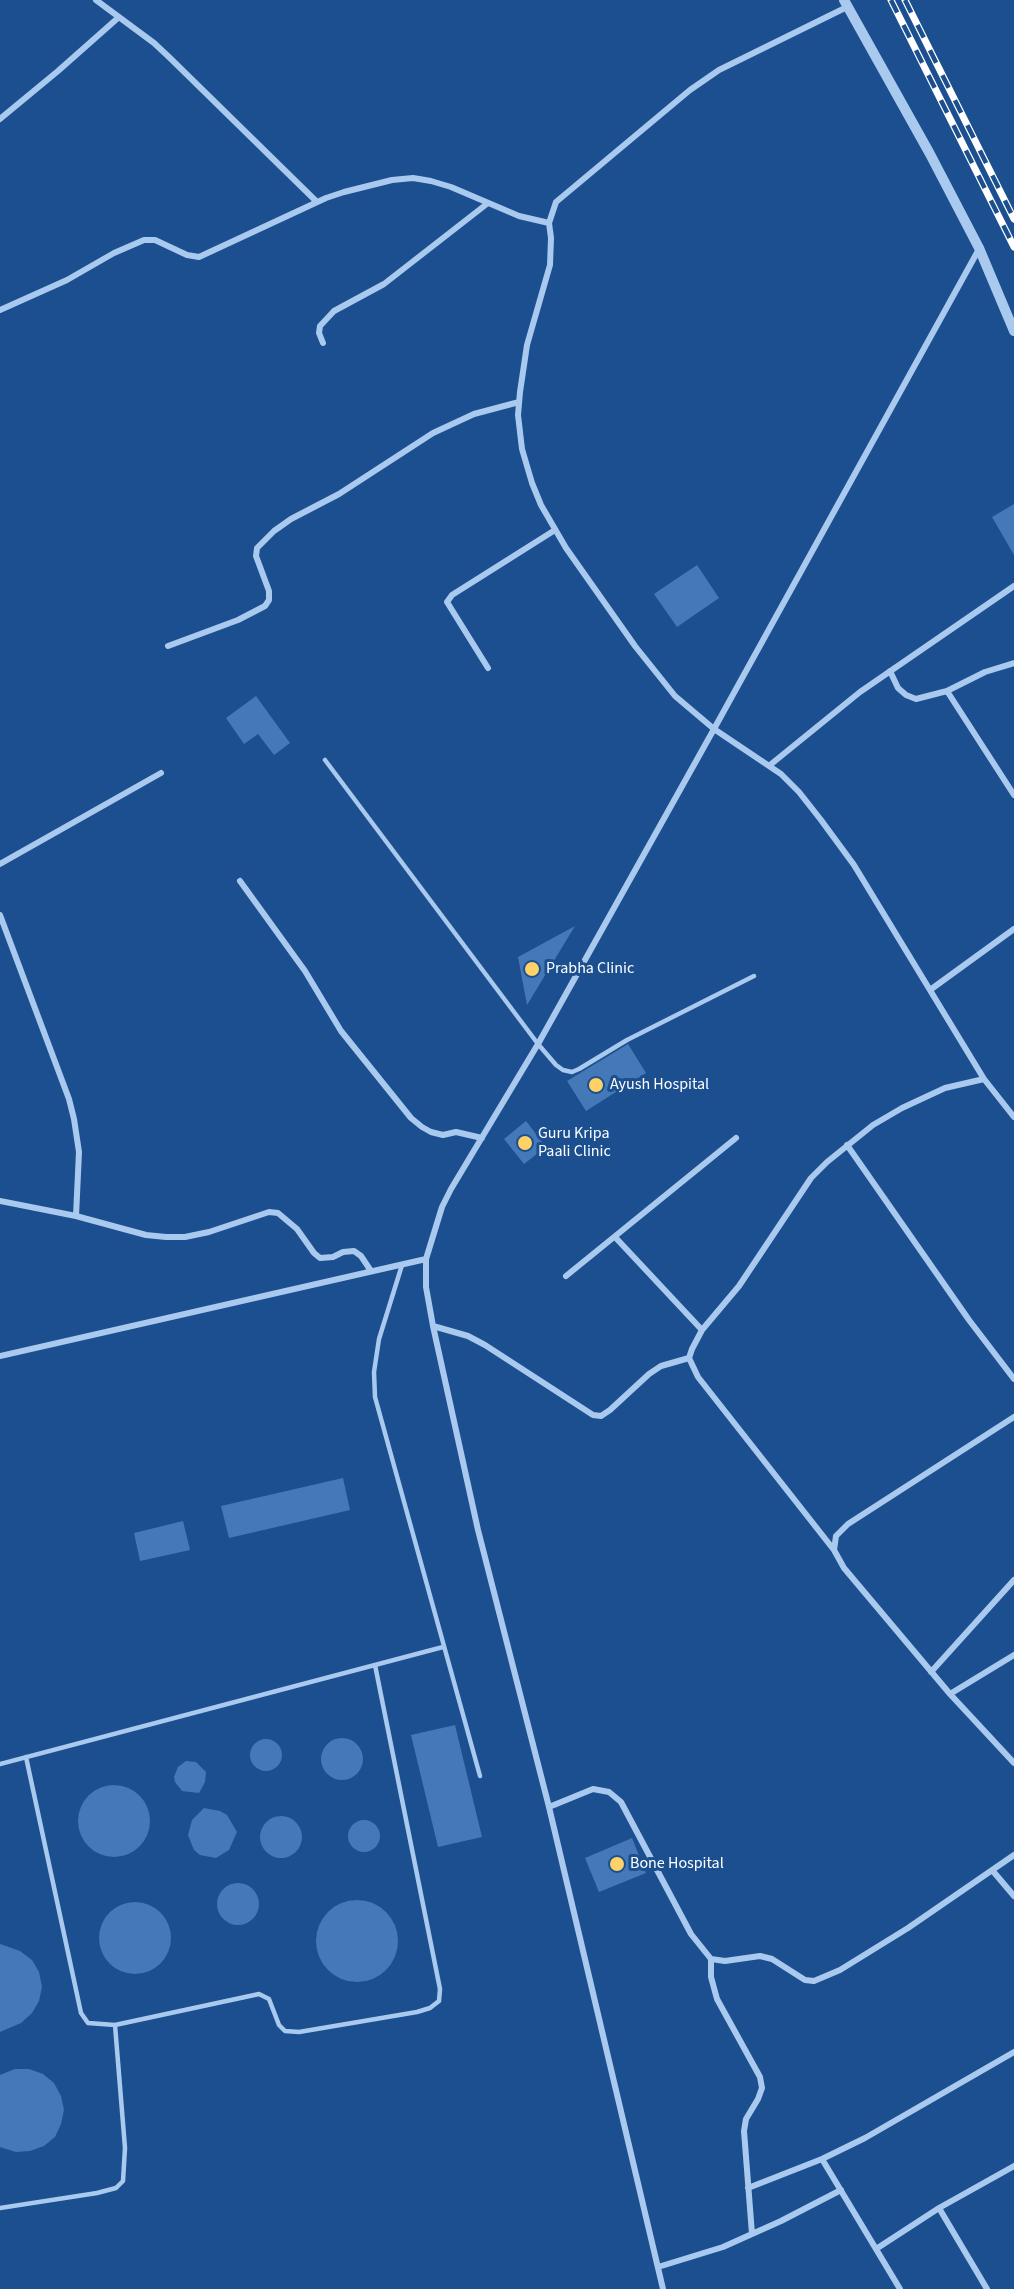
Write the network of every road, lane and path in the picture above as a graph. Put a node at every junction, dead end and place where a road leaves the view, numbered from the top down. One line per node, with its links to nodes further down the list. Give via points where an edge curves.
1 (96, 0): 3 (street)
2 (845, 3): 7 (street, via 719,70 690,90 565,192 556,202); 8 (street)
3 (118, 17): 4 (street); 5 (street, via 154,43)
4 (0, 119)
5 (317, 202): 6 (street, via 371,184 413,178 451,187); 9 (street, via 199,257 155,240 144,240)
6 (488, 203): 7 (street); 11 (street, via 384,284 334,311 320,326)
7 (549, 224): 12 (street, via 550,265 527,345)
8 (979, 248): 10 (street); 20 (street)
9 (0, 310)
10 (1014, 331)
11 (323, 343)
12 (519, 402): 13 (street, via 519,429 527,467); 15 (street, via 474,414 433,433 362,480 282,525 257,548 256,556 270,591 265,606)
13 (555, 530): 17 (street, via 452,595 447,602); 20 (street, via 664,684)
14 (1014, 586): 18 (street)
15 (168, 646)
16 (1014, 663): 19 (street)
17 (488, 668)
18 (890, 671): 19 (street, via 898,688 916,699); 22 (street)
19 (947, 691): 24 (street)
20 (714, 729): 22 (street); 31 (street)
21 (325, 760): 31 (lane)
22 (770, 765): 30 (street, via 800,792 841,847)
23 (161, 773): 25 (street)
24 (1014, 795)
25 (0, 864)
26 (240, 881): 34 (street, via 305,971 341,1031 411,1118 431,1132)
27 (0, 915): 38 (street, via 69,1099 79,1152)
28 (1014, 929): 30 (street)
29 (754, 976): 31 (lane, via 572,1072 556,1065)
30 (930, 990): 32 (street)
31 (538, 1044): 34 (street)
32 (984, 1078): 33 (street); 36 (street, via 945,1088 902,1108)
33 (1014, 1117)
34 (482, 1138): 40 (street, via 442,1207)
35 (736, 1138): 39 (street)
36 (847, 1145): 45 (street, via 812,1178 739,1286); 48 (street)
37 (0, 1201): 38 (street)
38 (76, 1216): 42 (street, via 146,1235 185,1237 269,1212 278,1213 321,1258 354,1251)
39 (615, 1237): 43 (street); 45 (street)
40 (426, 1259): 41 (street); 44 (street)
41 (402, 1264): 42 (street); 52 (lane, via 380,1339 374,1372 375,1397)
42 (371, 1271): 46 (street)
43 (566, 1276)
44 (433, 1326): 47 (street, via 485,1345 593,1415 601,1416 610,1410 655,1370); 61 (street, via 478,1530)
45 (702, 1330): 47 (street)
46 (0, 1356)
47 (689, 1358): 50 (street, via 698,1377)
48 (1014, 1379)
49 (1014, 1417): 50 (street, via 848,1524 836,1536)
50 (834, 1550): 55 (street, via 844,1568)
51 (1014, 1580): 55 (street)
52 (443, 1647): 54 (lane); 60 (lane)
53 (1014, 1655): 56 (street)
54 (375, 1665): 57 (lane); 66 (lane, via 440,1989 439,2001 417,2012 299,2032 285,2031 269,1999 259,1994)
55 (931, 1672): 56 (street)
56 (950, 1695): 58 (street)
57 (26, 1757): 59 (lane); 66 (lane, via 81,2013 88,2023)
58 (1014, 1763)
59 (0, 1764)
60 (480, 1776)
61 (549, 1807): 65 (street, via 593,1789 609,1792 621,1802 691,1934); 76 (street)
62 (1014, 1855): 63 (street)
63 (992, 1870): 64 (street); 65 (street, via 829,1977 805,1980 760,1956)
64 (1014, 1896)
65 (711, 1959): 70 (street, via 717,1998 760,2077 762,2088 744,2131)
66 (115, 2025): 72 (lane, via 125,2148 123,2181 116,2188 97,2193)
67 (1014, 2052): 68 (street)
68 (822, 2159): 70 (street); 71 (street)
69 (1014, 2166): 73 (street)
70 (748, 2188): 74 (street)
71 (841, 2190): 74 (street); 75 (street)
72 (0, 2208)
73 (939, 2208): 75 (street); 79 (street)
74 (752, 2234): 76 (street, via 710,2252)
75 (876, 2249): 78 (street)
76 (658, 2267): 77 (street)
77 (663, 2289)
78 (900, 2289)
79 (987, 2289)

